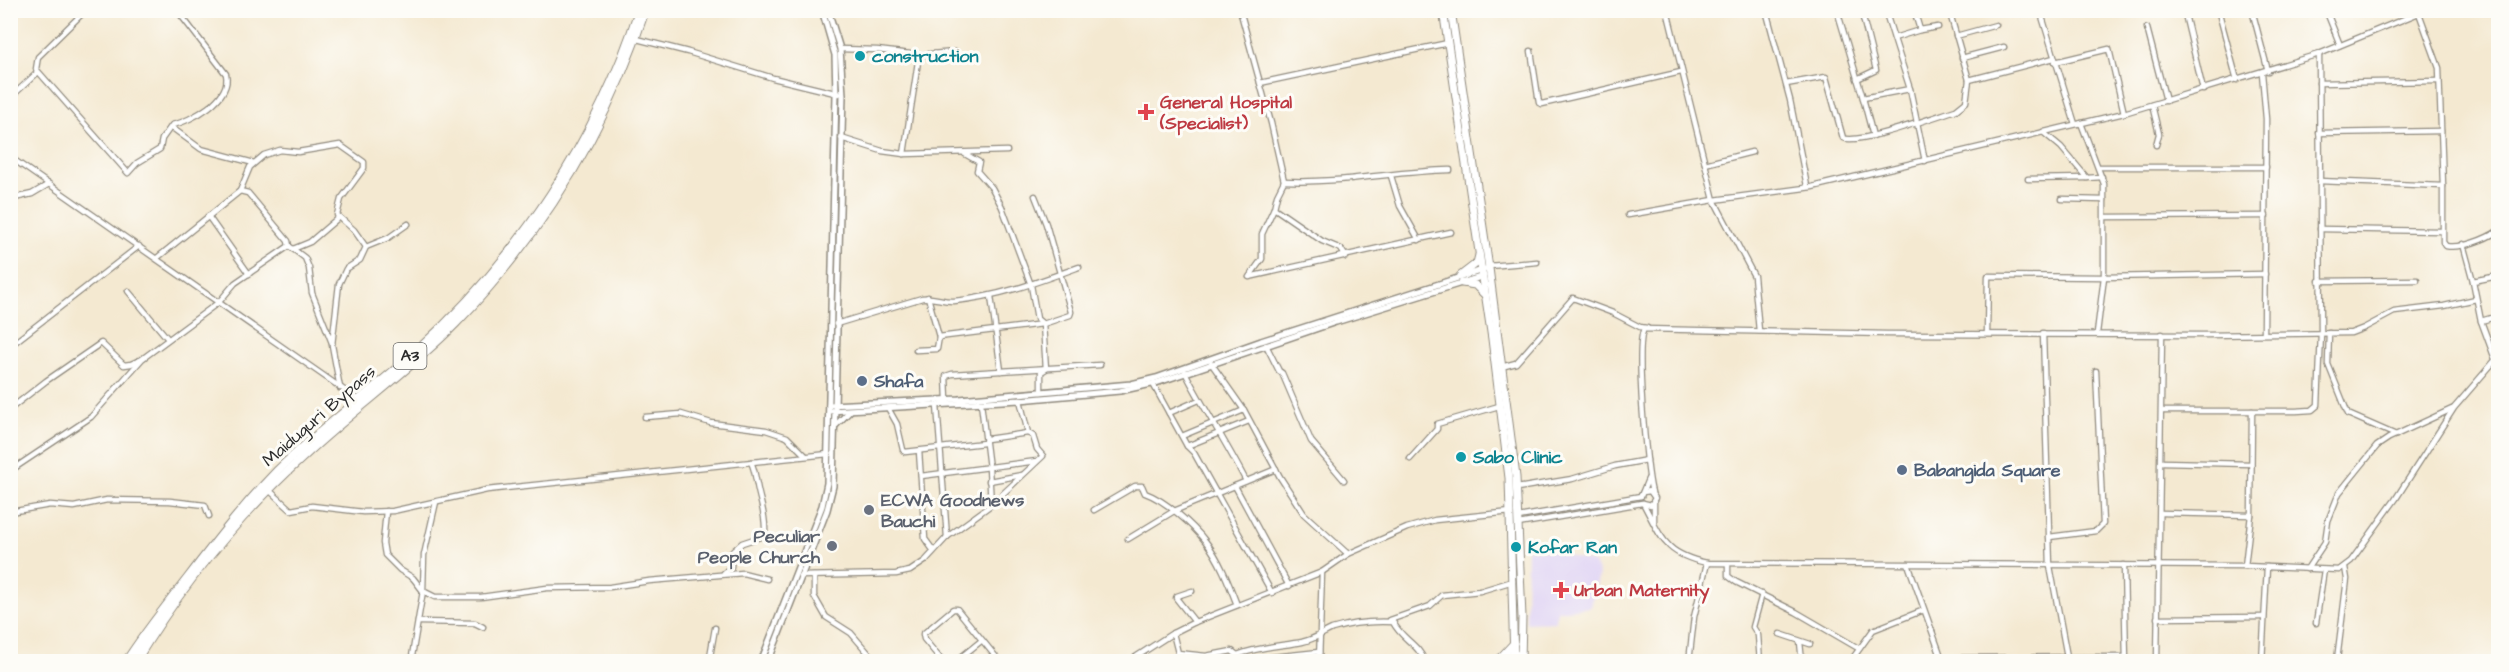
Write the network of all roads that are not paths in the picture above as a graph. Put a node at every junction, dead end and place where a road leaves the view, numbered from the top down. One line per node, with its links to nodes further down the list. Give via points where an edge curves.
1 (86, 10): 47 (street, via 38,57)
2 (177, 10): 67 (street, via 227,78 218,101)
3 (639, 10): 32 (highway, Maiduguri Bypass / A3)
4 (645, 10): 32 (highway, Maiduguri Bypass / A3)
5 (822, 10): 58 (street, via 835,55)
6 (828, 10): 26 (street)
7 (833, 10): 26 (street)
8 (1240, 10): 53 (street)
9 (1443, 10): 34 (main road)
10 (1451, 10): 64 (main road)
11 (1667, 10): 45 (street)
12 (1767, 10): 54 (street)
13 (1838, 10): 48 (street)
14 (1861, 10): 48 (street, via 1876,70)
15 (1885, 10): 33 (street)
16 (1914, 10): 30 (street)
17 (1960, 10): 23 (street)
18 (2040, 10): 43 (street)
19 (2184, 10): 56 (street)
20 (2252, 10): 46 (street)
21 (2326, 10): 35 (street)
22 (2426, 10): 25 (street)
23 (1950, 12): 31 (street)
24 (2219, 13): 50 (street)
25 (2419, 13): 35 (street); 51 (street, via 2435,55)
26 (831, 19): 37 (street)
27 (1996, 25): 31 (street)
28 (1938, 27): 30 (street)
29 (2147, 28): 61 (street)
30 (1920, 30): 33 (street)
31 (1956, 36): 42 (street)
32 (633, 38): 58 (street); 174 (highway, Maiduguri Bypass / A3, via 622,74 533,232 482,294 429,349)
33 (1894, 38): 55 (street)
34 (1449, 42): 53 (street); 64 (main road)
35 (2340, 45): 40 (street)
36 (2004, 47): 42 (street)
37 (840, 49): 41 (street); 58 (street)
38 (1531, 51): 45 (street, via 1542,104)
39 (955, 52): 41 (street)
40 (2319, 54): 46 (street); 52 (street)
41 (919, 55): 76 (street)
42 (1962, 58): 49 (street)
43 (2054, 60): 49 (street); 63 (street, via 2109,49); 66 (street)
44 (10, 66): 57 (street)
45 (1681, 72): 81 (street)
46 (2265, 72): 50 (street); 83 (street)
47 (37, 73): 57 (street); 67 (street, via 125,172 160,149 160,142)
48 (1857, 79): 60 (street)
49 (1969, 80): 65 (street, via 1964,106)
50 (2236, 80): 56 (street)
51 (2439, 81): 52 (street); 68 (street)
52 (2319, 83): 70 (street)
53 (1260, 84): 89 (street)
54 (1786, 84): 71 (street, via 1826,77 1843,138); 92 (street)
55 (1910, 89): 60 (street); 65 (street)
56 (2203, 90): 61 (street)
57 (15, 93): 59 (street)
58 (839, 94): 72 (street); 179 (street)
59 (10, 98)
60 (1863, 98): 71 (street)
61 (2166, 101): 62 (street)
62 (2152, 105): 63 (street); 73 (street, via 2159,134)
63 (2124, 113): 66 (street)
64 (1464, 115): 116 (main road); 121 (main road)
65 (1917, 121): 71 (street); 79 (street)
66 (2078, 123): 69 (street); 82 (street)
67 (171, 127): 80 (street, via 201,149)
68 (2441, 131): 70 (street); 93 (street)
69 (2043, 132): 79 (street); 87 (street)
70 (2319, 133): 90 (street)
71 (1872, 136)
72 (841, 138): 76 (street); 140 (street)
73 (2156, 145)
74 (1007, 151): 77 (street)
75 (1752, 152): 81 (street)
76 (904, 154): 77 (street)
77 (965, 154): 131 (street, via 980,162 977,171 1002,207)
78 (10, 157): 91 (street)
79 (1925, 161): 92 (street)
80 (254, 163): 94 (street, via 245,174); 105 (street, via 264,154 279,150 298,152 340,145 355,153 364,162 364,168 341,199)
81 (1705, 164): 98 (street)
82 (2099, 167): 83 (street); 86 (street)
83 (2266, 167): 103 (street)
84 (1450, 170): 85 (street)
85 (1391, 176): 89 (street); 111 (street, via 1400,206)
86 (2102, 177): 87 (street); 99 (street)
87 (2087, 178): 88 (street)
88 (2028, 179)
89 (1284, 181): 100 (street)
90 (2319, 181): 93 (street); 107 (street)
91 (49, 184): 96 (street, via 32,194); 113 (street)
92 (1807, 186): 98 (street)
93 (2444, 186): 108 (street)
94 (240, 191): 102 (street); 115 (street, via 248,193)
95 (1035, 196): 123 (street)
96 (10, 198)
97 (2062, 199): 99 (street)
98 (1714, 200): 101 (street); 144 (street, via 1754,276)
99 (2104, 200): 104 (street)
100 (1274, 208): 117 (street, via 1322,242 1341,249); 117 (street, via 1262,234 1262,259 1249,277)
101 (1628, 215)
102 (208, 216): 118 (street); 122 (street)
103 (2266, 216): 104 (street); 124 (street)
104 (2105, 217): 126 (street)
105 (338, 218): 114 (street, via 354,230); 115 (street, via 310,242)
106 (408, 224): 114 (street)
107 (2320, 229): 108 (street); 129 (street)
108 (2441, 231): 112 (street, via 2446,246)
109 (2499, 231): 112 (street)
110 (1451, 232): 111 (street)
111 (1419, 240): 117 (street)
112 (2463, 244): 130 (street)
113 (139, 246): 118 (street); 156 (street)
114 (366, 247): 154 (street, via 360,260 347,267 340,280)
115 (291, 248): 122 (street); 154 (street, via 305,258 312,292)
116 (1479, 253): 121 (main road); 127 (main road, via 1477,263)
117 (1346, 257)
118 (157, 258): 137 (street)
119 (1537, 262): 121 (street)
120 (1079, 267): 123 (street)
121 (1487, 271): 127 (street); 134 (main road); 162 (main road)
122 (249, 274): 137 (street)
123 (1060, 274): 131 (street); 141 (street, via 1070,315)
124 (2265, 274): 126 (street); 148 (street)
125 (2499, 276): 130 (street)
126 (2104, 277): 145 (street, via 1988,276); 147 (street)
127 (1461, 280): 134 (main road, via 1475,285); 155 (street); 169 (street, via 1252,344 1156,378)
128 (2417, 280): 129 (street)
129 (2319, 281): 149 (street)
130 (2473, 281): 136 (street)
131 (1030, 285): 133 (street); 141 (street, via 1037,319)
132 (128, 291): 153 (street)
133 (991, 296): 135 (street, via 951,302); 143 (street)
134 (1486, 296): 178 (main road)
135 (928, 297): 140 (street); 152 (street)
136 (2476, 299): 139 (street); 150 (street, via 2394,312 2358,330)
137 (219, 302): 153 (street); 168 (street)
138 (2499, 316): 139 (street)
139 (2481, 321): 159 (street)
140 (836, 324): 170 (street)
141 (1043, 324): 143 (street); 163 (street)
142 (1659, 329): 144 (street); 162 (street, via 1640,327 1573,298 1516,363); 203 (street, via 1644,329 1640,340)
143 (997, 331): 152 (street); 164 (street)
144 (1759, 331): 145 (street)
145 (1987, 333): 146 (street)
146 (2043, 333): 147 (street); 239 (street)
147 (2097, 333): 151 (street)
148 (2264, 333): 149 (street); 151 (street)
149 (2321, 333): 150 (street); 186 (street, via 2319,401 2315,408)
150 (2329, 333): 194 (street, via 2328,364 2348,414)
151 (2162, 334): 185 (street)
152 (939, 338): 157 (street, via 937,349)
153 (168, 339): 158 (street)
154 (332, 345): 168 (street)
155 (1266, 345): 160 (street); 215 (street, via 1311,441)
156 (10, 346)
157 (916, 351)
158 (142, 359): 182 (street, via 124,364 100,343); 210 (street, via 91,417)
159 (2497, 360): 181 (street)
160 (1211, 363): 166 (street); 184 (street)
161 (1100, 365): 163 (street)
162 (1501, 367): 219 (main road)
163 (1046, 369): 164 (street); 169 (street, via 1041,372)
164 (1001, 371): 171 (street, via 946,376)
165 (2096, 371): 239 (street, via 2103,524 2096,531)
166 (1185, 372): 167 (street); 173 (street)
167 (1153, 384): 172 (street, via 1120,391); 187 (street)
168 (340, 388): 174 (street)
169 (1041, 392): 171 (street)
170 (835, 393): 176 (street); 179 (street)
171 (947, 399): 176 (street)
172 (1020, 400): 175 (street); 192 (street)
173 (1199, 400): 187 (street); 190 (street)
174 (361, 402): 220 (highway, Maiduguri Bypass / A3); 291 (highway, Maiduguri Bypass / A3, via 297,452 246,504)
175 (981, 403): 177 (street); 196 (street)
176 (847, 404): 179 (street)
177 (937, 405): 180 (street); 198 (street)
178 (1499, 406): 202 (street, via 1437,424 1437,429); 232 (main road)
179 (832, 408): 183 (street); 191 (street); 200 (street)
180 (888, 408): 183 (street); 199 (street, via 897,424 903,450)
181 (2454, 408): 194 (street); 251 (street, via 2395,500)
182 (10, 409)
183 (852, 410): 191 (street)
184 (1244, 410): 189 (street); 190 (street)
185 (2163, 411): 186 (street); 206 (street)
186 (2252, 411): 207 (street)
187 (1169, 413): 195 (street)
188 (645, 417): 201 (street, via 681,414 711,423 766,430 786,437)
189 (1249, 421): 193 (street); 209 (street)
190 (1212, 423): 193 (street); 195 (street)
191 (835, 427): 256 (street, via 832,495)
192 (1028, 433): 196 (street, via 987,439); 204 (street, via 1043,456)
193 (1219, 433): 197 (street); 217 (street)
194 (2396, 435): 252 (street, via 2377,447 2338,493 2325,542)
195 (1182, 436): 197 (street)
196 (984, 443): 198 (street); 208 (street)
197 (1187, 446): 222 (street)
198 (940, 447): 199 (street); 211 (street)
199 (919, 451): 213 (street)
200 (828, 454): 201 (street); 256 (street, via 824,500)
201 (805, 455): 205 (street)
202 (1410, 459)
203 (1647, 460): 214 (street); 219 (street)
204 (1037, 461): 208 (street); 212 (street)
205 (751, 462): 225 (street, via 487,490); 255 (street, via 764,506 765,532 732,552 731,567)
206 (2162, 462): 207 (street); 233 (street)
207 (2251, 464): 234 (street)
208 (989, 468): 211 (street); 216 (street)
209 (1276, 469): 217 (street); 242 (street, via 1304,514)
210 (10, 471)
211 (943, 474): 213 (street); 238 (street)
212 (1022, 475): 216 (street); 227 (street)
213 (921, 476): 241 (street, via 925,539)
214 (1648, 477): 221 (street); 223 (street)
215 (1344, 480)
216 (989, 481): 227 (street)
217 (1246, 481): 218 (street)
218 (1235, 486): 222 (street); 260 (street)
219 (1517, 488): 236 (main road)
220 (269, 490): 229 (street, via 291,510 312,506); 292 (highway, Maiduguri Bypass / A3, via 191,582)
221 (1652, 492): 223 (street); 224 (street)
222 (1217, 493): 230 (street); 263 (street)
223 (1642, 494): 226 (street); 236 (street)
224 (1654, 501): 226 (street, via 1649,505); 237 (street)
225 (436, 502): 229 (street); 261 (street, via 424,555)
226 (1642, 503): 236 (street); 237 (street)
227 (991, 505): 238 (street)
228 (1094, 510): 230 (street, via 1138,484 1144,493 1160,499)
229 (386, 511): 261 (street, via 385,555)
230 (1174, 511): 240 (street); 265 (street, via 1207,542)
231 (10, 512): 235 (street, via 107,500 159,500 203,504)
232 (1511, 512): 242 (street, via 1435,520); 259 (main road)
233 (2161, 513): 234 (street); 247 (street)
234 (2251, 515): 249 (street)
235 (210, 516)
236 (1518, 520): 285 (main road)
237 (1654, 524): 243 (street, via 1661,537 1683,557)
238 (947, 537): 241 (street)
239 (2049, 537): 248 (street)
240 (1128, 539)
241 (933, 550): 257 (street, via 910,571 875,576)
242 (1348, 554): 254 (street)
243 (1707, 563): 244 (street); 307 (street, via 1694,617)
244 (1728, 564): 245 (street); 264 (street, via 1729,577)
245 (1908, 564): 248 (street); 266 (street)
246 (2124, 565): 247 (street); 248 (street); 287 (street)
247 (2158, 565): 249 (street); 267 (street)
248 (2050, 566): 286 (street)
249 (2245, 566): 250 (street)
250 (2267, 567): 252 (street); 268 (street)
251 (2345, 567): 253 (street); 289 (street, via 2347,579)
252 (2307, 569): 253 (street)
253 (2324, 570): 272 (street)
254 (1322, 572): 260 (street); 277 (street)
255 (719, 575): 258 (street, via 743,573); 261 (street, via 481,597 435,597)
256 (797, 575): 257 (street); 295 (street); 296 (street)
257 (814, 576): 297 (street, via 814,596 826,617 851,633)
258 (767, 579)
259 (1513, 581): 271 (street, via 1480,591 1442,595 1430,606); 280 (main road)
260 (1289, 586): 263 (street)
261 (423, 591): 269 (street)
262 (1192, 591): 270 (street, via 1176,598)
263 (1272, 592): 265 (street)
264 (1762, 594): 282 (street); 308 (street, via 1753,627 1758,635)
265 (1237, 605): 270 (street)
266 (1924, 610): 282 (street, via 1873,630); 288 (street)
267 (2157, 618): 268 (street); 310 (street)
268 (2264, 618): 311 (street)
269 (418, 622): 273 (street, via 475,623); 293 (street)
270 (1195, 622): 275 (street)
271 (1385, 622): 277 (street, via 1333,629); 305 (street, via 1393,622 1400,635 1418,648)
272 (2316, 622)
273 (483, 627)
274 (715, 628): 294 (street)
275 (1173, 633): 284 (street); 301 (street)
276 (1780, 634): 279 (street)
277 (1320, 637): 283 (street); 284 (street, via 1237,655 1232,651 1206,656)
278 (981, 641): 298 (street, via 957,609 953,609 922,636); 299 (street); 300 (street)
279 (1800, 642): 281 (street); 309 (street)
280 (1514, 643): 285 (main road); 285 (main road)
281 (1810, 644)
282 (1858, 648): 290 (street)
283 (1319, 652): 303 (street); 304 (street)
284 (1178, 653): 302 (street)
285 (1514, 658): 306 (street)
286 (2067, 659): 287 (street); 288 (street)
287 (2126, 659)
288 (1943, 660)
289 (2337, 660)
290 (1850, 661)
291 (126, 662)
292 (135, 662)
293 (411, 662)
294 (709, 662)
295 (761, 662)
296 (768, 662)
297 (876, 662)
298 (943, 662)
299 (955, 662)
300 (1000, 662)
301 (1128, 662)
302 (1175, 662)
303 (1246, 662)
304 (1319, 662)
305 (1425, 662)
306 (1486, 662)
307 (1689, 662)
308 (1760, 662)
309 (1802, 662)
310 (2157, 662)
311 (2262, 662)

